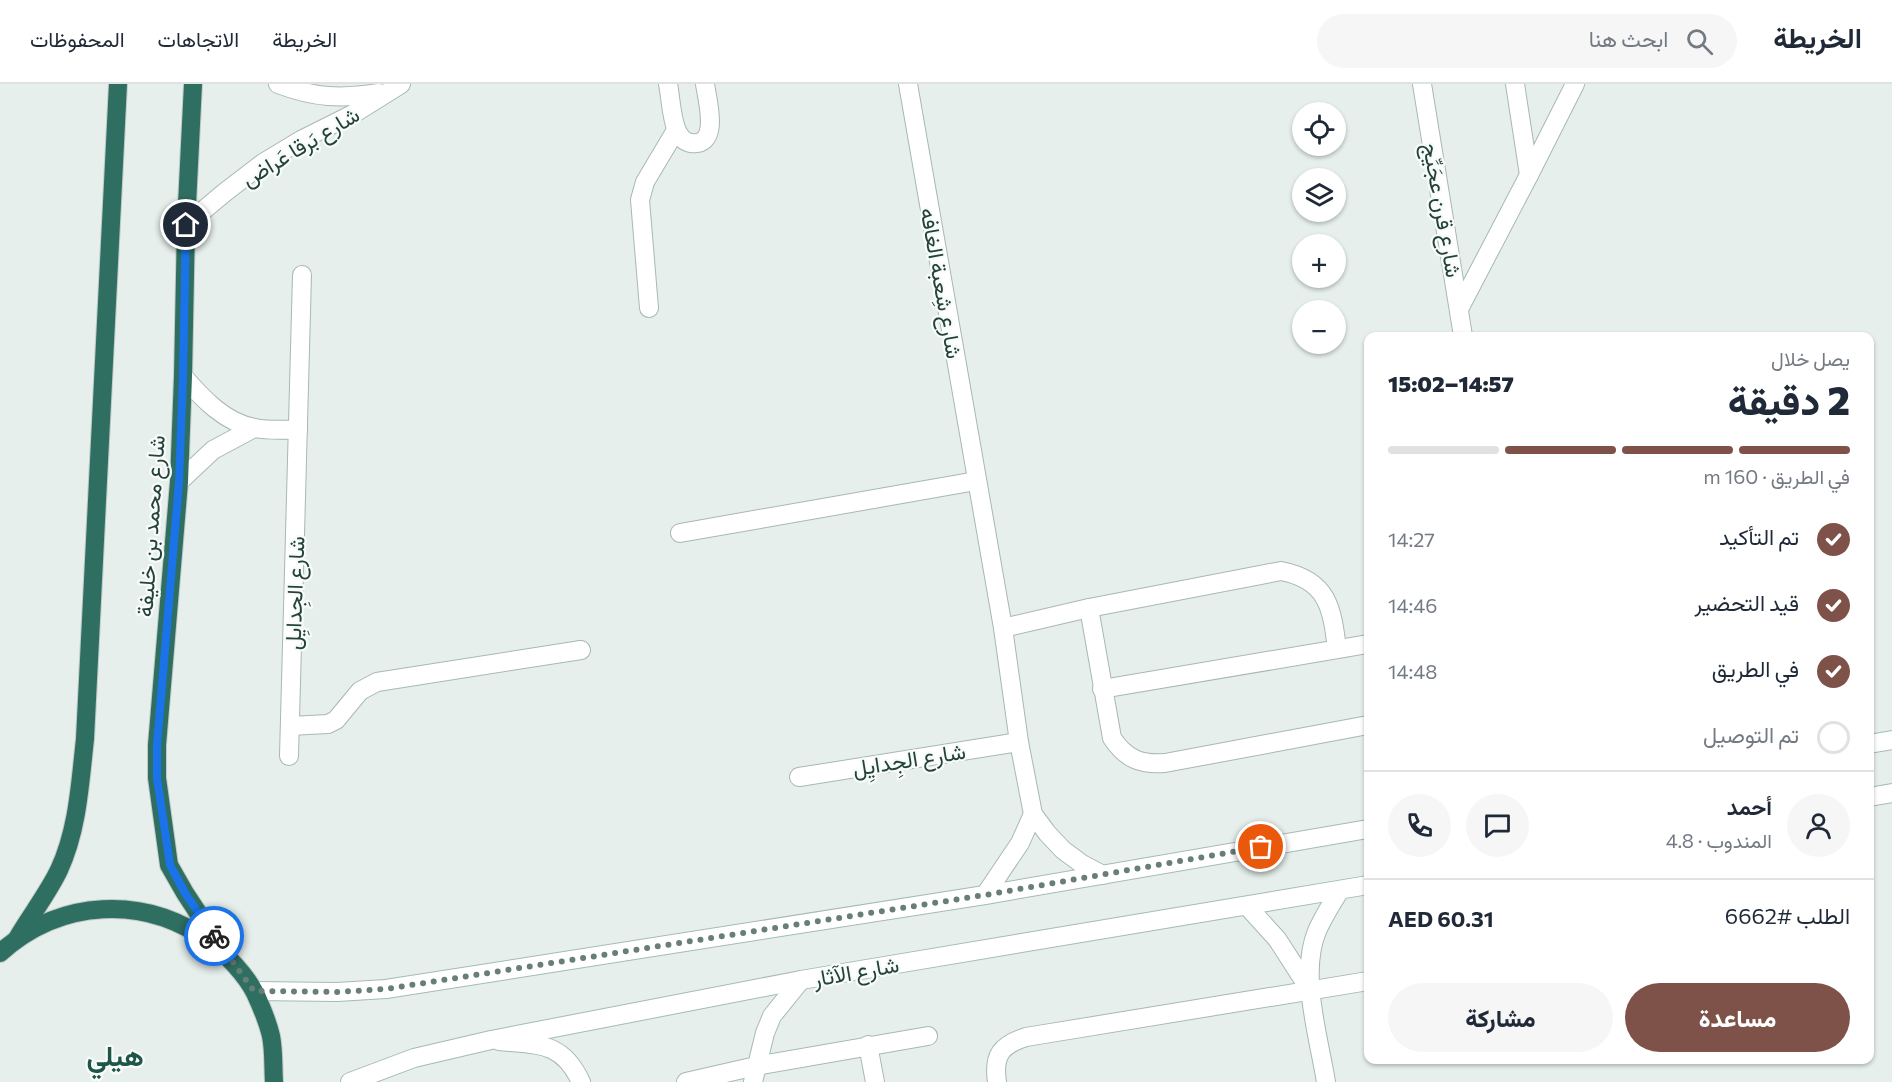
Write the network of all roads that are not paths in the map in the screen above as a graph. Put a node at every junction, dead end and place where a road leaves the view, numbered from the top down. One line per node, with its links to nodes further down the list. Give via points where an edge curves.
1 (118, 84): 46 (highway, via 81,780 74,829 59,870)
2 (193, 84): 13 (highway, شارع محمد بن خليفة)
3 (279, 84): 10 (street, شارع بَرقا عَراض, via 304,94 349,98)
4 (668, 84): 11 (street)
5 (705, 84): 11 (street, via 709,133 702,141 692,143)
6 (908, 84): 21 (street, شارع شِعبة الغافه)
7 (1422, 84): 16 (street, شارع قرن عجَيِّج)
8 (1515, 84): 12 (street)
9 (1575, 84): 12 (street)
10 (394, 88): 13 (street, شارع بَرقا عَراض, via 263,163)
11 (676, 130): 15 (street, via 645,182 640,200)
12 (1529, 176): 16 (street)
13 (186, 225): 18 (highway, شارع محمد بن خليفة)
14 (302, 275): 20 (street, شارع الجِدايِل)
15 (649, 308)
16 (1459, 309): 17 (street, شارع قرن عجَيِّج)
17 (1462, 332)
18 (183, 376): 19 (street, via 214,408); 22 (highway, شارع محمد بن خليفة)
19 (254, 428): 20 (street); 22 (street, via 213,450)
20 (298, 430): 30 (street, شارع الجِدايِل)
21 (976, 481): 23 (street); 25 (street, شارع شِعبة الغافه)
22 (179, 482): 48 (highway, شارع محمد بن خليفة, via 157,778 170,865)
23 (680, 533)
24 (1089, 608): 25 (street); 27 (street, via 1281,571 1303,577 1321,591 1329,604); 29 (street)
25 (1004, 628): 33 (street, شارع شِعبة الغافه)
26 (1364, 645): 27 (street)
27 (1337, 649): 29 (street)
28 (581, 650): 30 (street, via 377,682 360,691 336,720)
29 (1102, 689): 31 (street, via 1112,738 1119,749 1140,763 1165,763)
30 (290, 726): 35 (street, شارع الجِدايِل)
31 (1364, 726)
32 (1892, 740): 34 (street)
33 (1019, 742): 36 (street, شارع الجِدايِل); 39 (street, شارع شِعبة الغافه)
34 (1874, 743)
35 (289, 756)
36 (799, 777)
37 (1892, 793): 38 (street)
38 (1874, 796)
39 (1033, 814): 41 (street, شارع شِعبة الغافه, via 1063,850); 44 (street, via 1020,843)
40 (1364, 830): 41 (street)
41 (1103, 875): 44 (street)
42 (1364, 886): 43 (street, شارع الآثار)
43 (1340, 890): 45 (street, شارع الآثار); 52 (street, via 1316,932 1310,961)
44 (985, 895): 51 (street, via 386,989)
45 (1247, 906): 49 (street, شارع الآثار); 52 (street, via 1277,939)
46 (18, 937): 47 (highway); 48 (highway, via 58,917 102,908 147,912 189,927)
47 (0, 954)
48 (225, 954): 51 (highway)
49 (801, 980): 54 (street, شارع الآثار); 56 (street, via 772,1016)
50 (1364, 982): 52 (street)
51 (254, 991): 57 (highway, via 271,1036)
52 (1310, 991): 62 (street, via 1026,1036 1011,1041 1000,1051); 63 (street)
53 (928, 1036): 55 (street)
54 (491, 1040): 58 (street, شارع الآثار, via 414,1058); 59 (street, via 549,1046 568,1060)
55 (868, 1045): 56 (street); 61 (street)
56 (755, 1074): 60 (street)
57 (274, 1082)
58 (350, 1082)
59 (581, 1082)
60 (686, 1082)
61 (875, 1082)
62 (997, 1082)
63 (1326, 1082)

